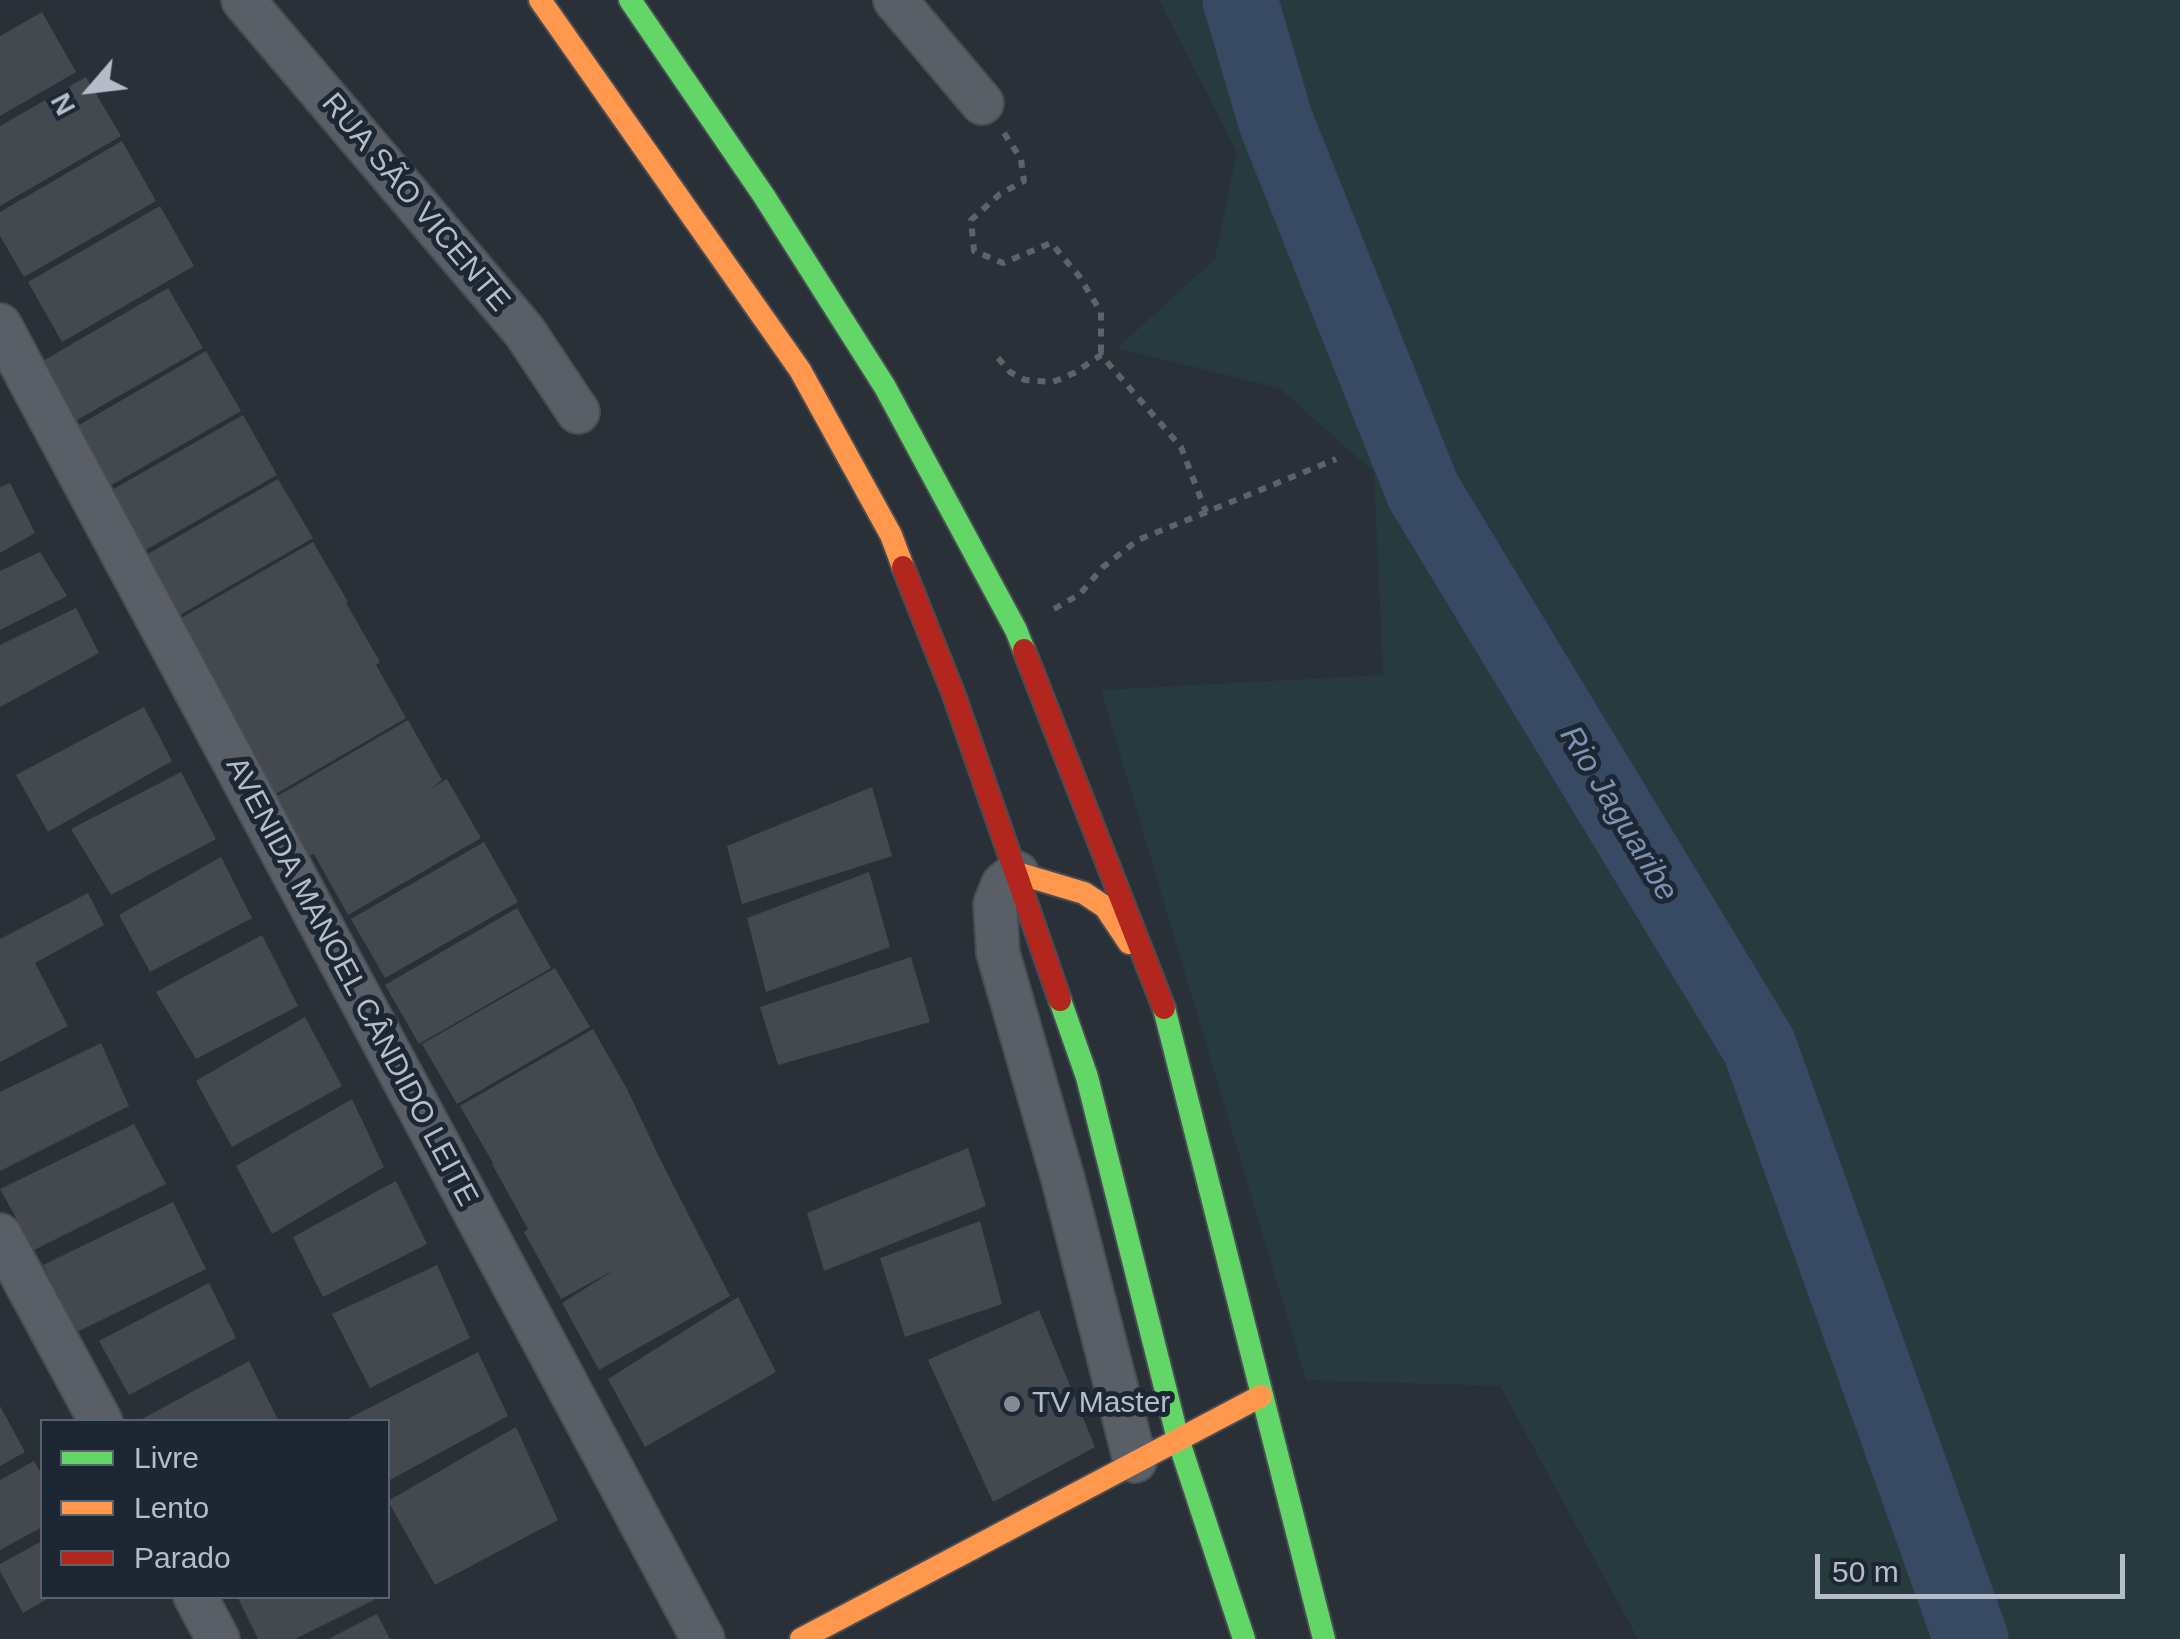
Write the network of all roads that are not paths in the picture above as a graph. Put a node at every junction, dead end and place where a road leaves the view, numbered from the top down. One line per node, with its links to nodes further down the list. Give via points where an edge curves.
1 (243, 0): 7 (street, RUA SÃO VICENTE, via 524,331)
2 (540, 0): 8 (main road, via 800,370 891,535)
3 (630, 0): 9 (main road, via 885,387 1016,630)
4 (896, 0): 5 (street)
5 (982, 103)
6 (0, 325): 19 (street, AVENIDA MANOEL CÂNDIDO LEITE)
7 (578, 412)
8 (1017, 872): 9 (main road, via 1084,893 1104,907); 10 (main road); 11 (street, via 995,904 998,953)
9 (1164, 1012): 13 (main road)
10 (1087, 1078): 11 (street); 15 (main road)
11 (1056, 1151): 16 (street)
12 (0, 1235): 14 (street)
13 (1262, 1396): 15 (main road); 22 (main road)
14 (99, 1419)
15 (1178, 1439): 16 (main road); 21 (main road)
16 (1135, 1461): 20 (main road)
17 (198, 1599): 18 (street)
18 (218, 1639)
19 (703, 1639)
20 (802, 1639)
21 (1244, 1639)
22 (1324, 1639)

